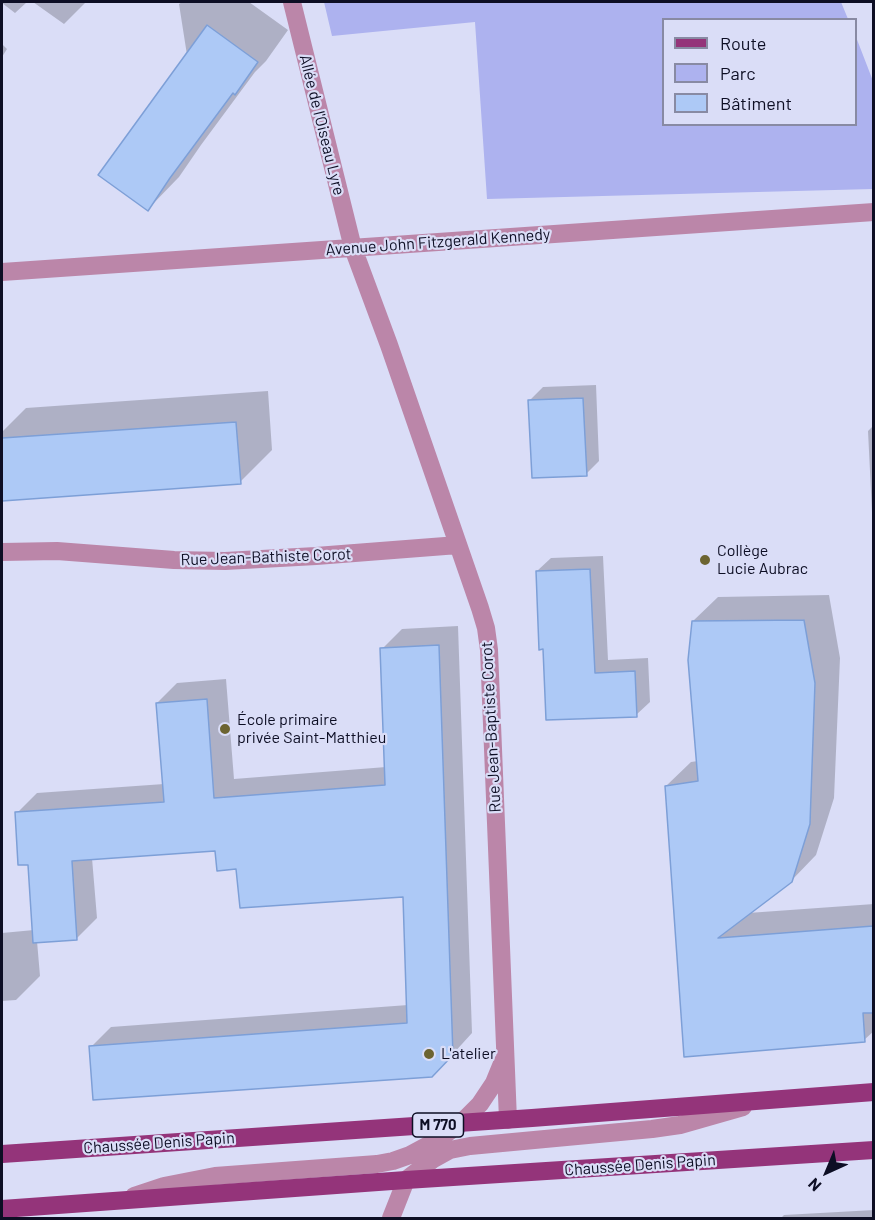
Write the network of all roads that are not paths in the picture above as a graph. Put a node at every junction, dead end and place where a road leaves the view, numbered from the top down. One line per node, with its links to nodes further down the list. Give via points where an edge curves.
1 (292, 2): 3 (street, Allée de l'Oiseau Lyre)
2 (873, 212): 3 (street, Avenue John Fitzgerald Kennedy)
3 (353, 248): 4 (street, Avenue John Fitzgerald Kennedy); 5 (street, Rue Jean-Baptiste Corot)
4 (2, 272)
5 (458, 545): 6 (street, Rue Jean-Bathiste Corot, via 225,561 57,551); 7 (street, Rue Jean-Baptiste Corot, via 486,628 489,650)
6 (2, 552)
7 (506, 1055): 10 (street, Rue Jean-Baptiste Corot); 11 (street, Chaussée Denis Papin, via 494,1083)
8 (873, 1092): 9 (main road, Chaussée Denis Papin / M 770)
9 (765, 1101): 10 (main road, Chaussée Denis Papin / M 770); 14 (street, Chaussée Denis Papin, via 680,1125 450,1150)
10 (508, 1120): 11 (main road, Chaussée Denis Papin / M 770)
11 (461, 1123): 13 (main road, Chaussée Denis Papin / M 770); 15 (street, Chaussée Denis Papin, via 436,1141 393,1161 215,1176 164,1186)
12 (873, 1150): 14 (main road, Chaussée Denis Papin)
13 (2, 1154)
14 (406, 1180): 15 (main road, Chaussée Denis Papin); 17 (street)
15 (118, 1201): 16 (main road, Chaussée Denis Papin)
16 (2, 1209)
17 (391, 1218)

